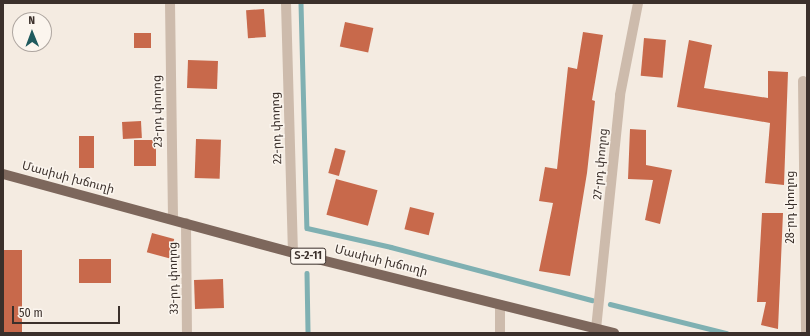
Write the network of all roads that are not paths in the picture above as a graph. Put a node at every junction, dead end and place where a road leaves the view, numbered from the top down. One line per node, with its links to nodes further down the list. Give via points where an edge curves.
1 (170, 3): 6 (street, 23-րդ փողոց)
2 (286, 3): 8 (street, 22-րդ փողոց)
3 (638, 3): 10 (street, 27-րդ փողոց, via 620,95)
4 (803, 82): 14 (street, 28-րդ փողոց)
5 (3, 174): 6 (main road, Մասիսի խճուղի / Տ-2-11)
6 (173, 219): 7 (main road, Մասիսի խճուղի / Տ-2-11)
7 (186, 223): 8 (main road, Մասիսի խճուղի / Տ-2-11); 11 (street, 33-րդ փողոց)
8 (294, 252): 9 (main road, Մասիսի խճուղի / Տ-2-11)
9 (500, 305): 10 (main road, Մասիսի խճուղի / Տ-2-11); 12 (street)
10 (596, 329): 13 (main road, Մասիսի խճուղի / Տ-2-11)
11 (187, 333)
12 (500, 333)
13 (614, 333)
14 (806, 333)

